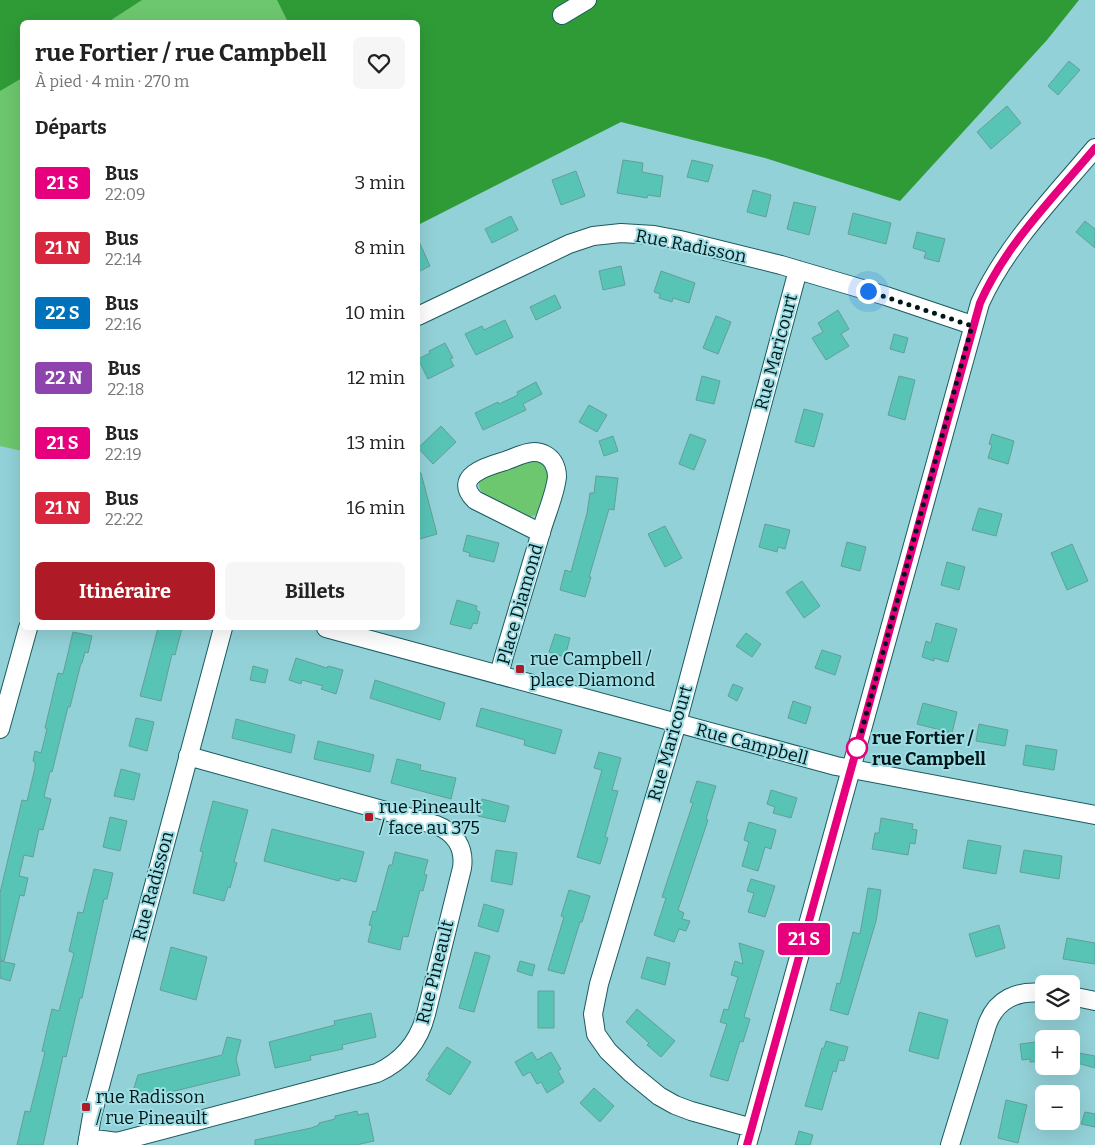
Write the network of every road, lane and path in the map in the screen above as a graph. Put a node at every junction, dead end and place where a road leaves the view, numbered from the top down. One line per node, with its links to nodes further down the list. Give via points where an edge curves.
1 (587, 0): 2 (street)
2 (562, 15)
3 (1095, 148): 6 (street, via 1011,249 985,292)
4 (798, 270): 5 (street, Rue Radisson, via 663,237 609,234 582,239 554,250); 6 (street, Rue Radisson); 12 (street, Rue Maricourt)
5 (420, 315)
6 (972, 326): 15 (street)
7 (541, 533): 7 (street, Place Diamond, via 557,477 550,458 531,452 480,469 471,476 468,490 475,500); 11 (street, Place Diamond)
8 (27, 630): 13 (street)
9 (222, 630): 14 (street, Rue Radisson)
10 (333, 630): 11 (street, Rue Campbell)
11 (499, 675): 12 (street, Rue Campbell)
12 (676, 724): 15 (street, Rue Campbell); 20 (street, Rue Maricourt, via 599,984 593,1014 594,1028 608,1051 659,1096 691,1111)
13 (0, 729)
14 (188, 756): 21 (street, Rue Radisson); 21 (street, Rue Pineault, via 436,825 454,837 462,851 462,868 426,1014 419,1034 407,1052 377,1073 118,1142)
15 (851, 770): 16 (street, Rue Campbell); 20 (street)
16 (1095, 815)
17 (1035, 992): 23 (street, via 1014,995 992,1014)
18 (1080, 998): 19 (street)
19 (1095, 1001)
20 (752, 1128): 22 (street)
21 (88, 1142)
22 (747, 1145)
23 (950, 1145)

